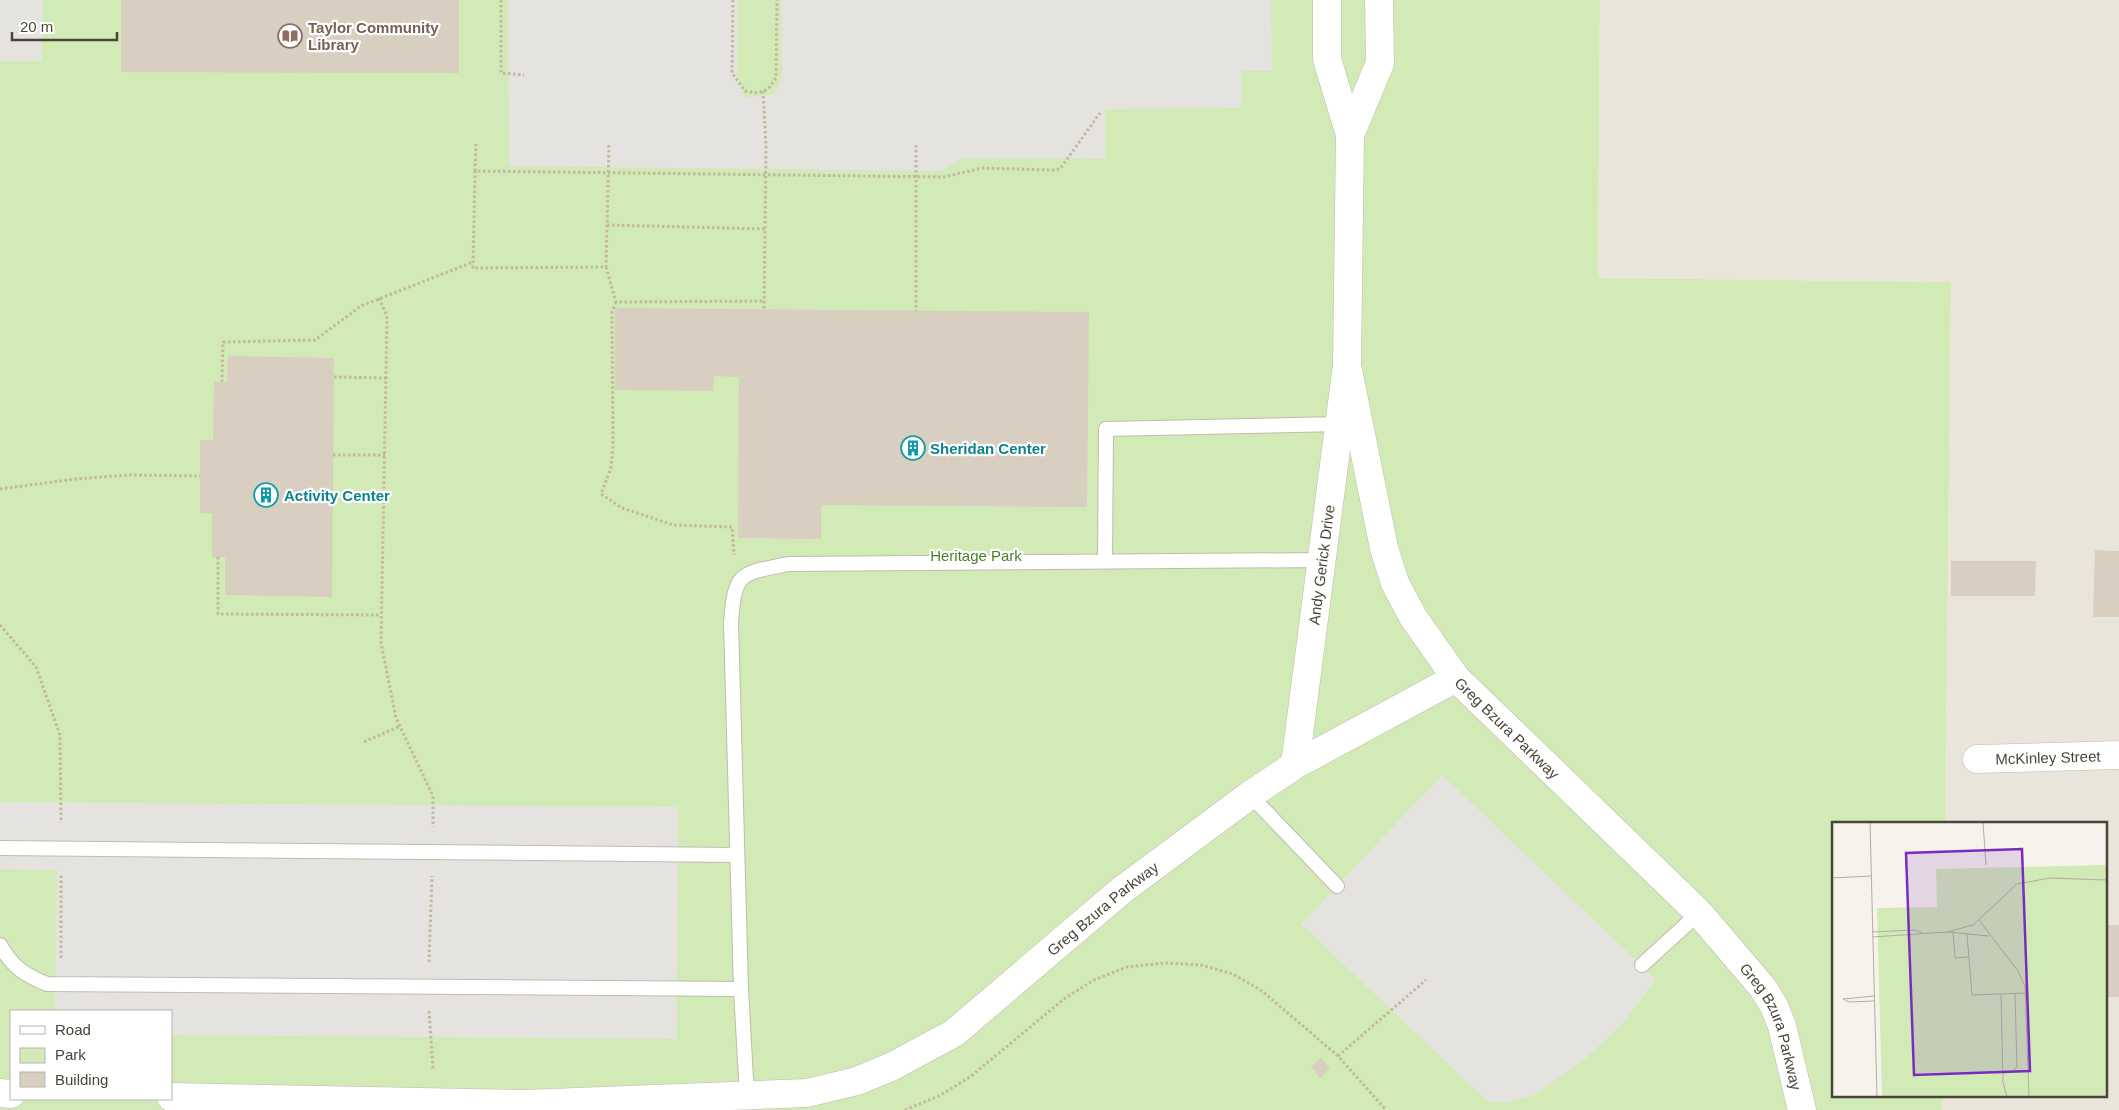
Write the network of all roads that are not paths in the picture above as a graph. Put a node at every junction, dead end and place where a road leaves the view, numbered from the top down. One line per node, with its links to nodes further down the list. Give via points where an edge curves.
1 (1327, 0): 3 (street, Andy Gerick Drive, via 1327,59)
2 (1379, 0): 3 (street, Andy Gerick Drive, via 1380,63)
3 (1350, 135): 4 (street, Andy Gerick Drive)
4 (1349, 424): 5 (street, Andy Gerick Drive); 6 (lane, via 1106,429); 7 (street, Andy Gerick Drive, via 1395,584 1413,617)
5 (1322, 560): 6 (lane); 10 (street, Andy Gerick Drive)
6 (1105, 561): 13 (lane, via 788,564 755,571 739,579 733,594 731,622)
7 (1456, 678): 10 (street, Greg Bzura Parkway); 15 (street, Greg Bzura Parkway)
8 (2119, 755): 9 (street, McKinley Street)
9 (1977, 759)
10 (1295, 764): 11 (street, Greg Bzura Parkway)
11 (1250, 795): 14 (lane); 20 (street, Greg Bzura Parkway, via 1122,890 954,1033 900,1062 857,1080 807,1093)
12 (0, 848): 13 (lane)
13 (737, 855): 18 (lane)
14 (1337, 886)
15 (1699, 913): 17 (lane); 21 (street, Greg Bzura Parkway, via 1740,959 1774,1006 1788,1045)
16 (0, 945): 18 (lane, via 10,961 28,976 47,984)
17 (1642, 966)
18 (741, 989): 20 (lane)
19 (172, 1097): 20 (street, Greg Bzura Parkway, via 524,1104)
20 (747, 1097)
21 (1802, 1110)

